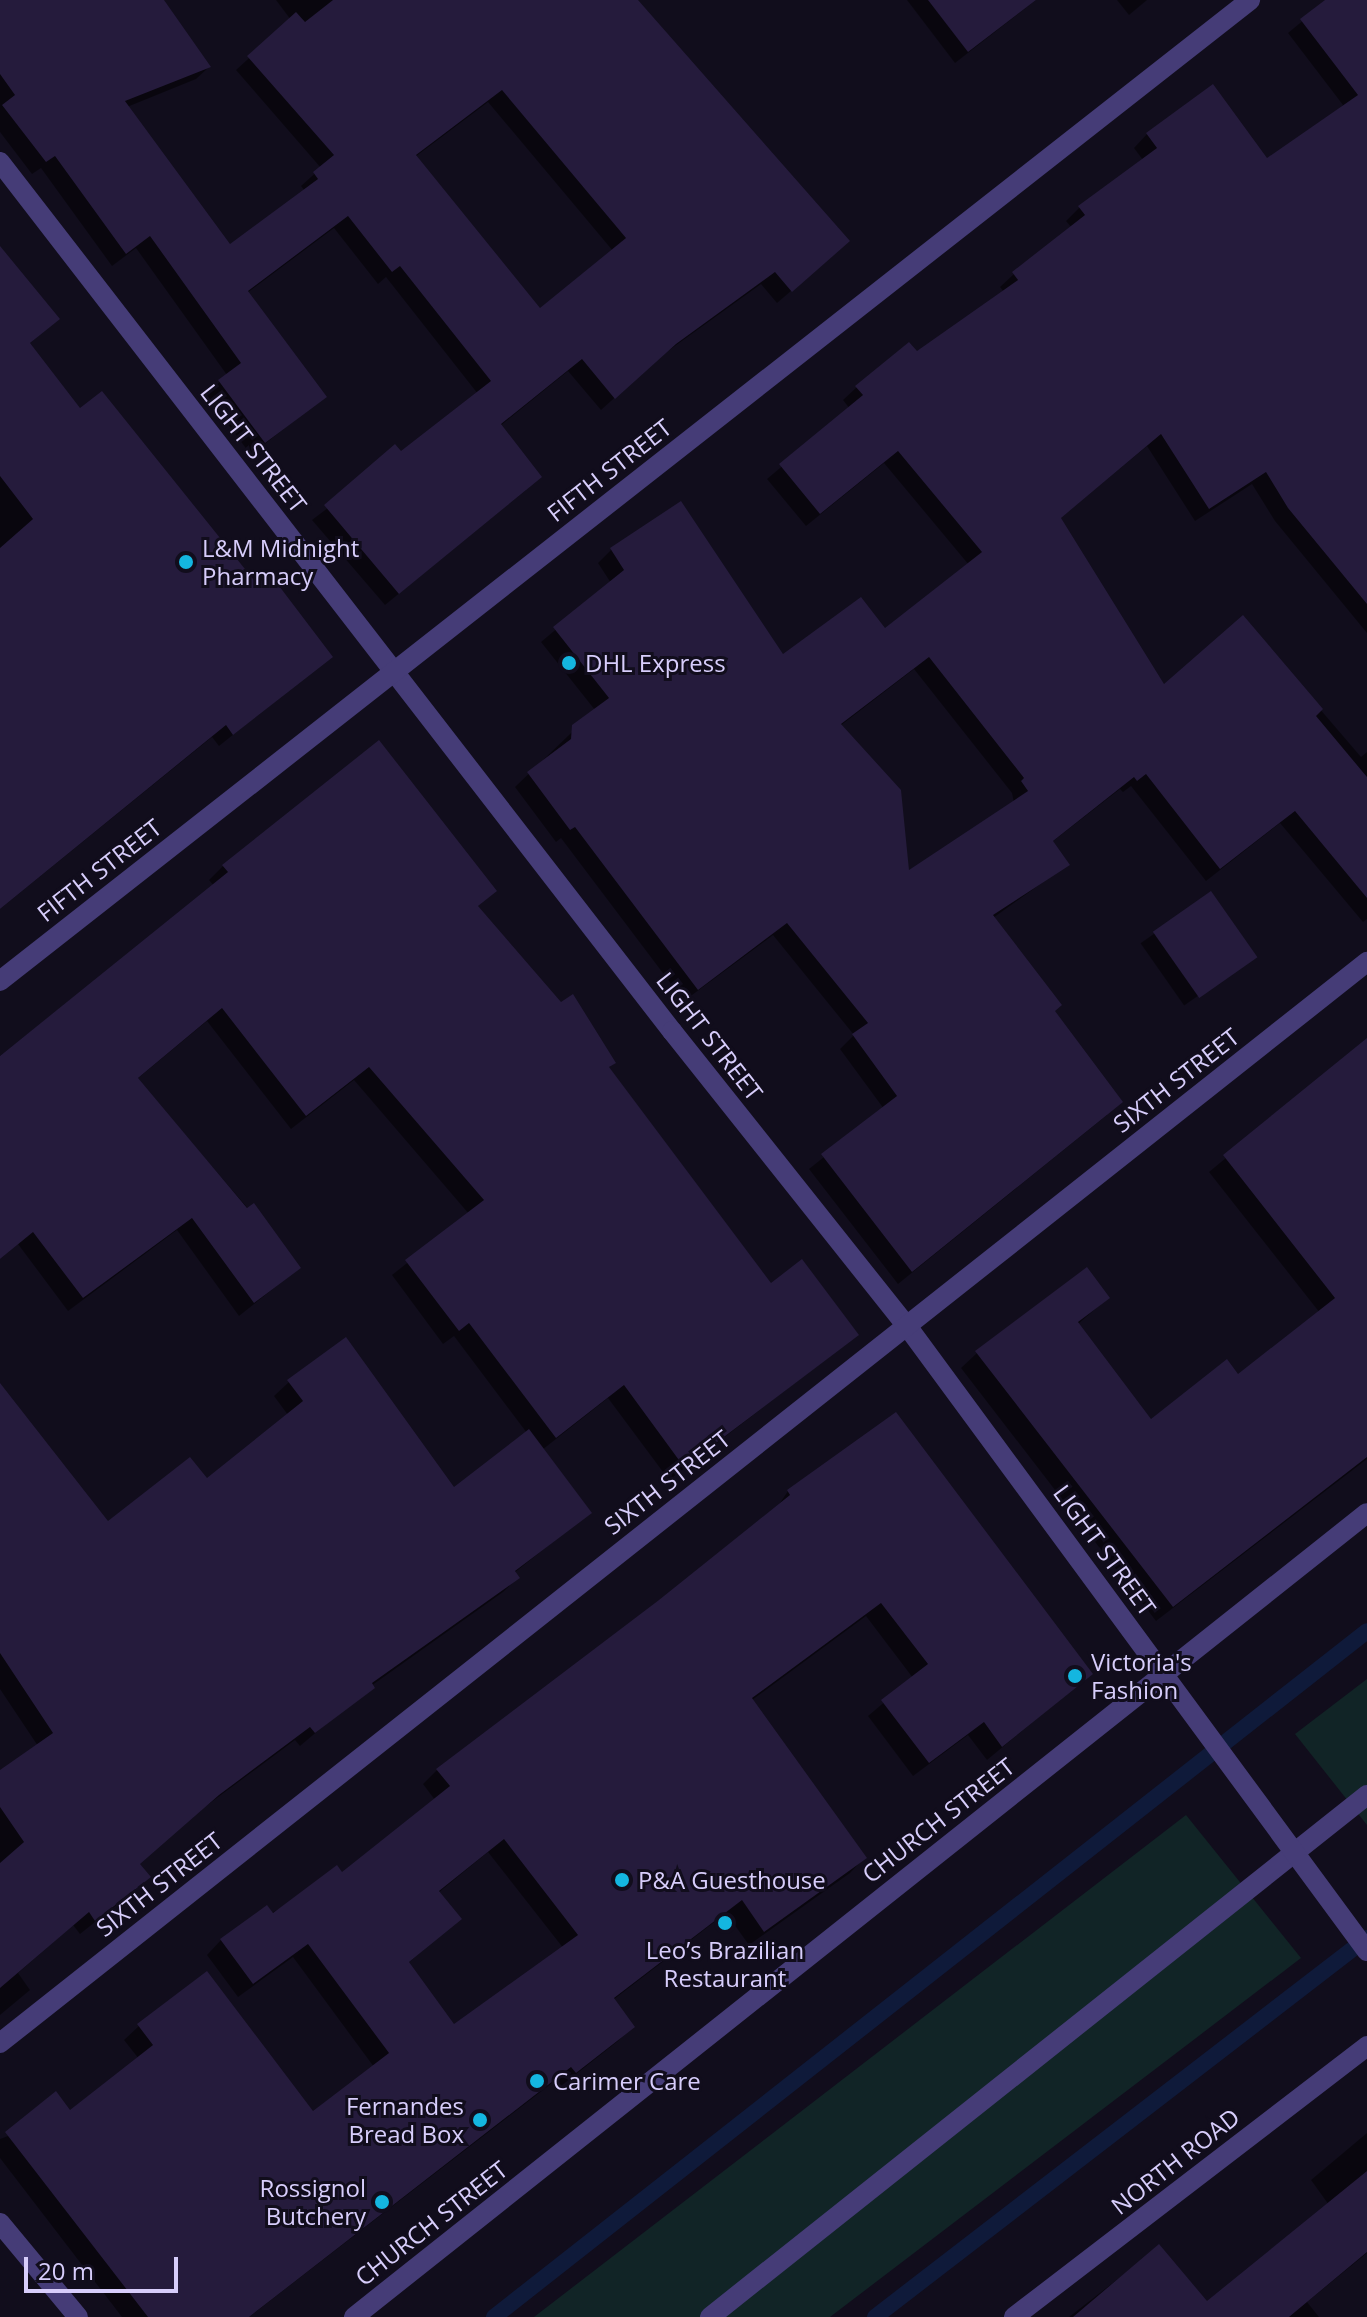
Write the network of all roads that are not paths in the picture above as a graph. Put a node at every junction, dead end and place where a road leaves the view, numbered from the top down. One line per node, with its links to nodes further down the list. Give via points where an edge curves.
1 (1250, 0): 3 (street, FIFTH STREET)
2 (0, 162): 3 (street, LIGHT STREET)
3 (394, 672): 5 (street, FIFTH STREET); 6 (street, LIGHT STREET)
4 (1367, 962): 6 (street, SIXTH STREET)
5 (0, 981)
6 (907, 1326): 8 (street, LIGHT STREET); 12 (street, SIXTH STREET)
7 (1367, 1513): 8 (street, CHURCH STREET)
8 (1164, 1674): 10 (street, LIGHT STREET); 16 (street, CHURCH STREET)
9 (1367, 1795): 10 (street)
10 (1294, 1852): 11 (street, LIGHT STREET); 17 (street)
11 (1367, 1951)
12 (0, 2043)
13 (1367, 2046): 18 (street, NORTH ROAD)
14 (0, 2223): 15 (street)
15 (78, 2317)
16 (354, 2317)
17 (710, 2317)
18 (1014, 2317)

